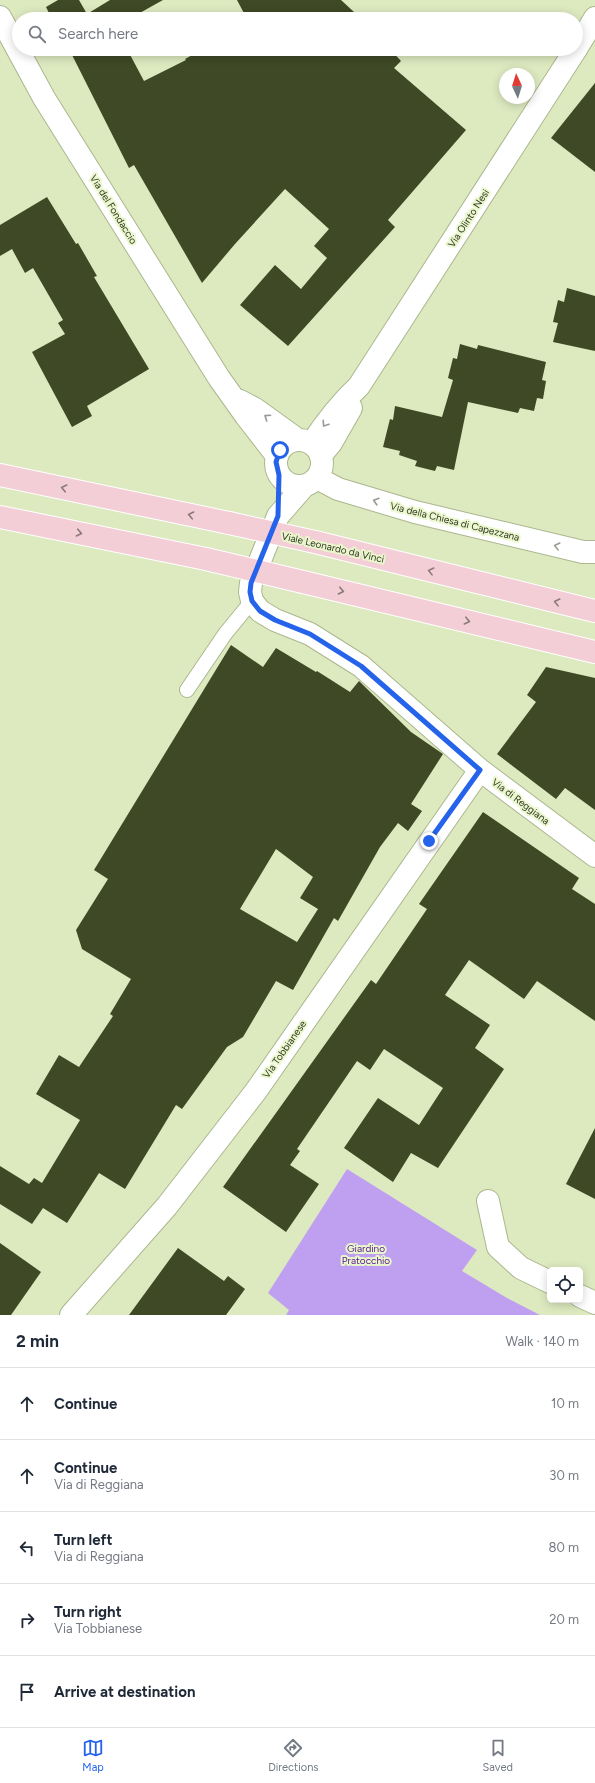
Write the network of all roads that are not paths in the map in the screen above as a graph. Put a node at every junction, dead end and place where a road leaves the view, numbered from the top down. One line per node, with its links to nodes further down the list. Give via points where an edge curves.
1 (0, 18): 4 (street, Via del Fondaccio)
2 (595, 18): 3 (street, Via Olinto Nesi)
3 (583, 38)
4 (12, 40)
5 (21, 56): 7 (street, Via del Fondaccio, via 44,98)
6 (572, 56): 8 (street, Via Olinto Nesi, via 359,386 354,403 331,443)
7 (234, 397): 8 (street, Via del Fondaccio, one-way to 7); 9 (street, Via del Fondaccio)
8 (310, 446): 9 (street, via 285,444 280,450); 11 (street, via 323,463 321,471)
9 (278, 465): 11 (street, via 289,484); 12 (street)
10 (0, 475): 16 (highway, Viale Leonardo da Vinci, one-way to 10, bridge, via 315,542)
11 (310, 482): 12 (street); 14 (street, Via della Chiesa di Capezzana, one-way to 11, via 583,552 415,512)
12 (278, 516): 15 (street, via 252,579)
13 (0, 517): 17 (highway, one-way to 17, bridge, via 206,559)
14 (595, 552)
15 (252, 601): 18 (lane, via 225,634); 19 (street, Via di Reggiana, via 260,611 275,620 310,634 361,666)
16 (595, 611)
17 (595, 652)
18 (187, 690)
19 (480, 770): 20 (street, Via di Reggiana); 25 (street, Via Tobbianese, via 256,1091 167,1206)
20 (595, 856)
21 (488, 1201): 22 (street, via 498,1247 521,1268)
22 (547, 1281)
23 (583, 1297): 24 (street)
24 (595, 1303)
25 (71, 1315)

